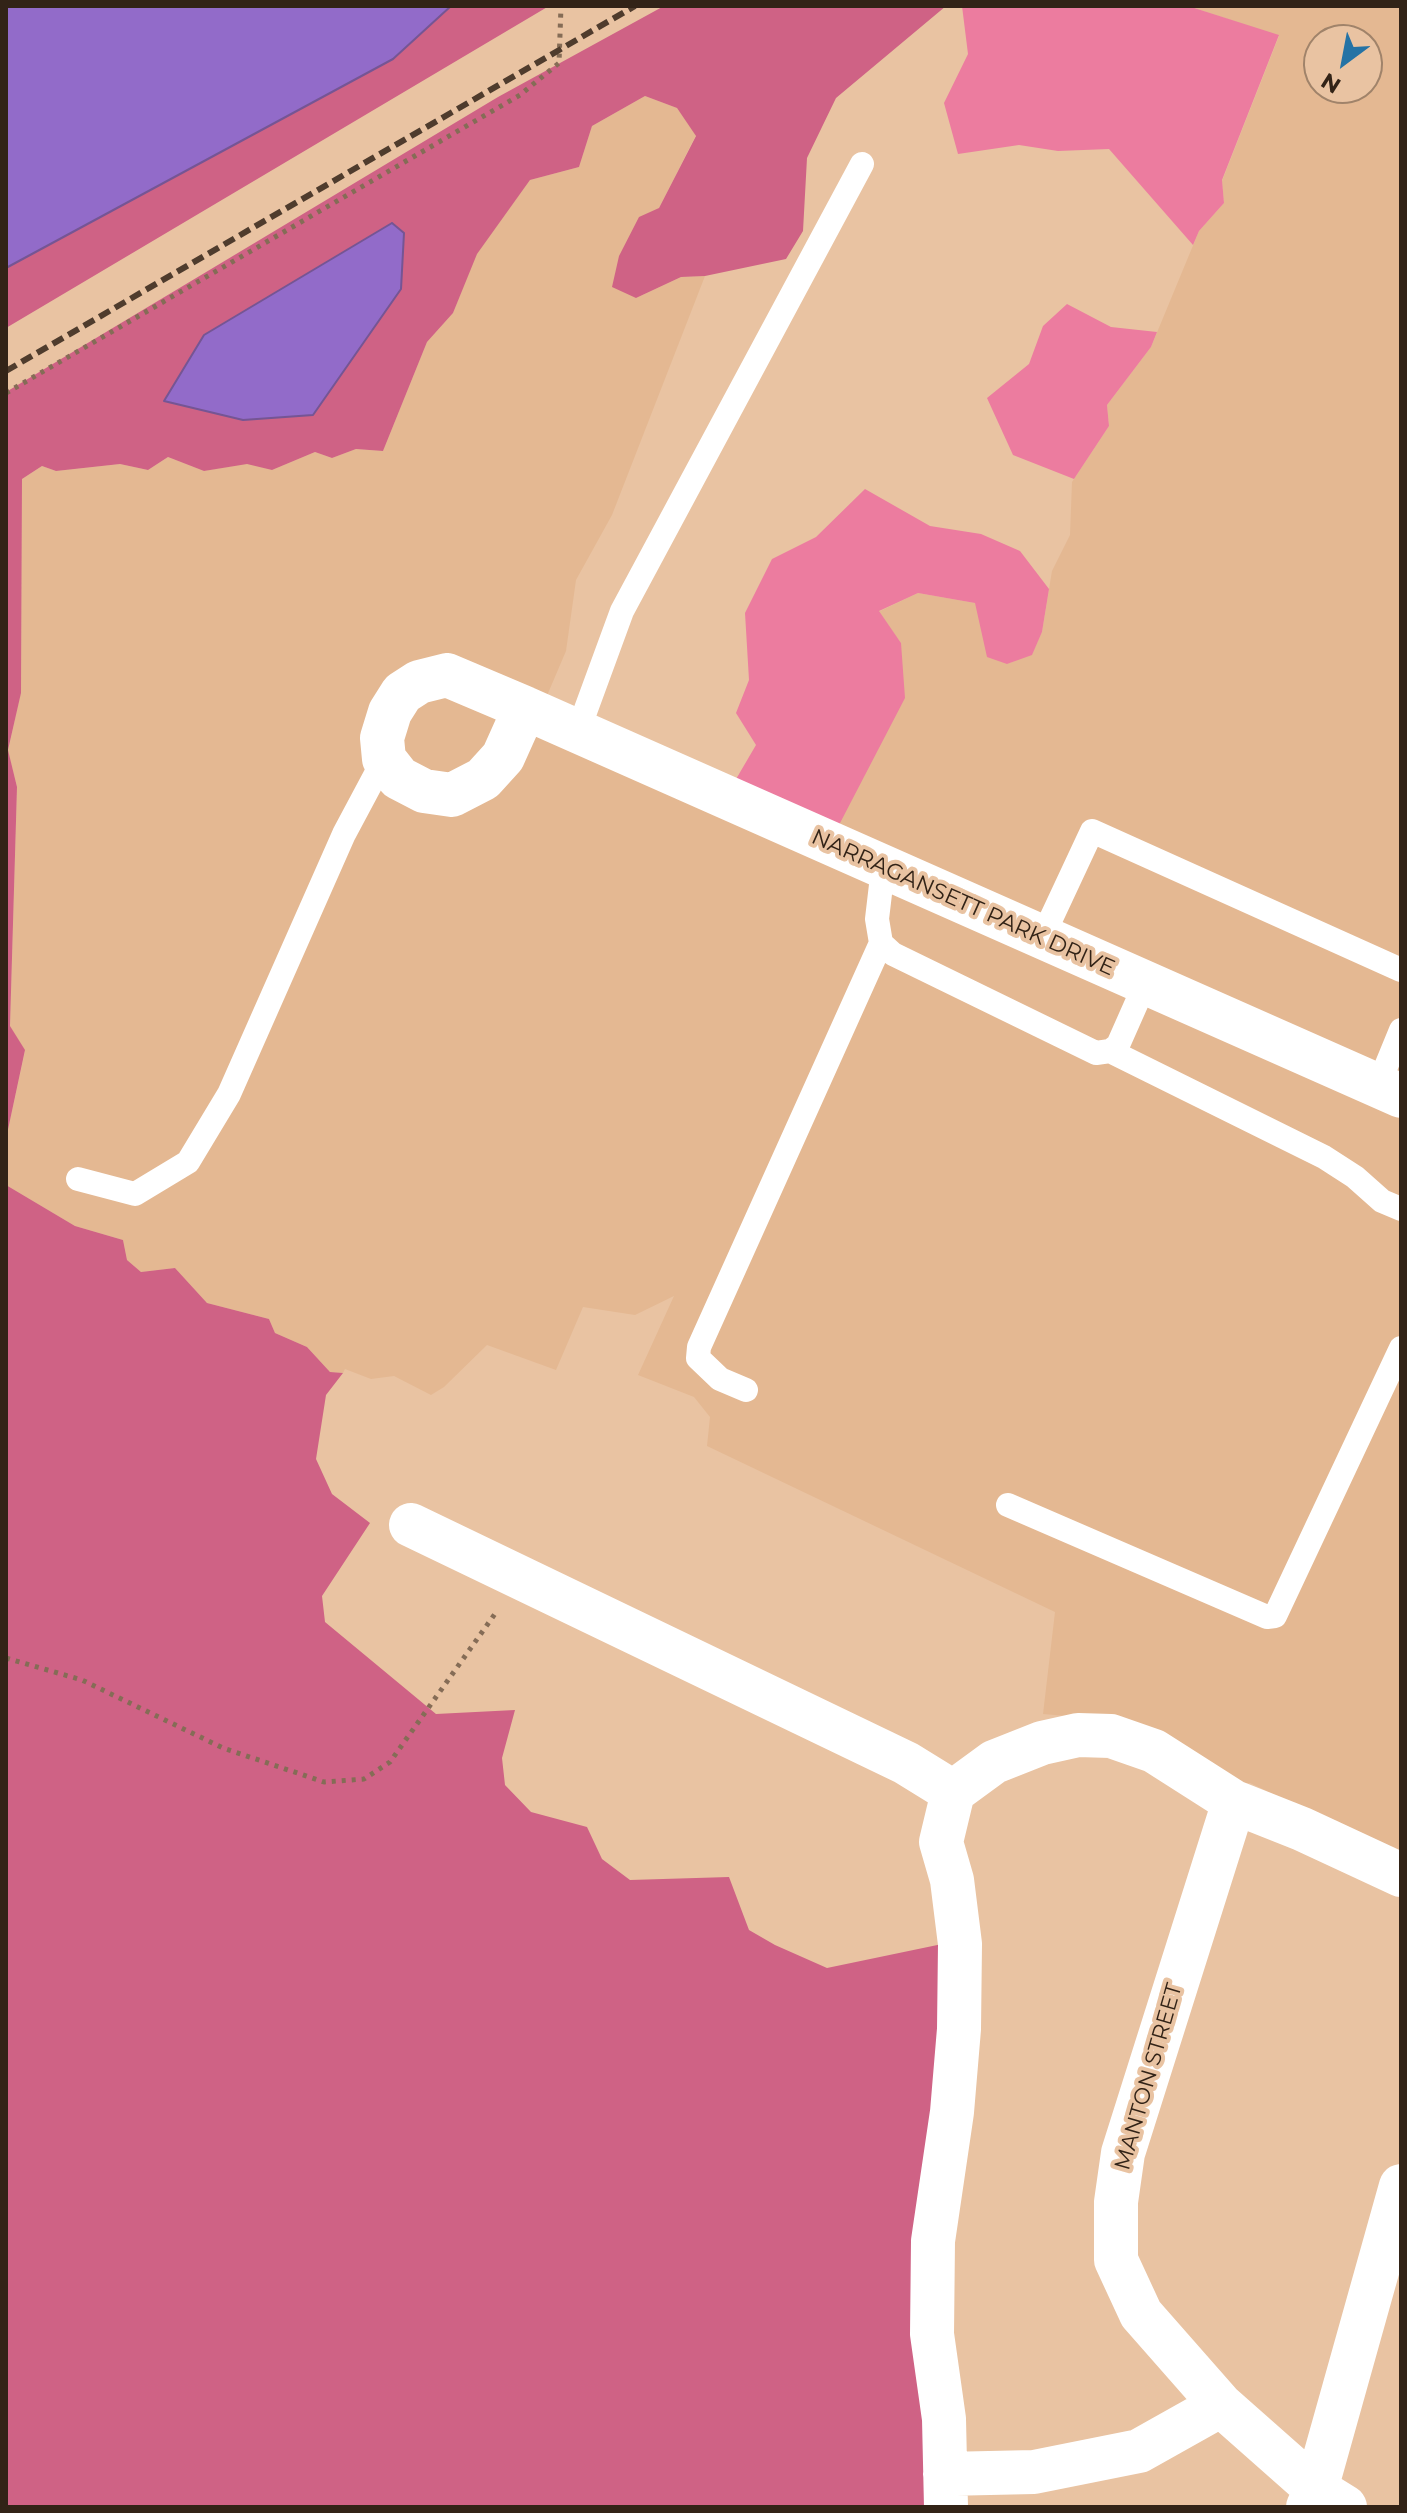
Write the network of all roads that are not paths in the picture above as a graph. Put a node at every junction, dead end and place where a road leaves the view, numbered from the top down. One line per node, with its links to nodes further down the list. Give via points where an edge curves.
1 (862, 164): 3 (lane, via 622,611)
2 (525, 708): 3 (street, NARRAGANSETT PARK DRIVE); 4 (street, via 503,757 483,779 452,795 424,791 399,778); 4 (street, NARRAGANSETT PARK DRIVE, via 447,675 419,682 402,693 390,712 382,738)
3 (578, 731): 5 (street, NARRAGANSETT PARK DRIVE)
4 (384, 759): 13 (lane, via 344,834 229,1094 188,1162 135,1194)
5 (883, 868): 6 (street, NARRAGANSETT PARK DRIVE); 7 (lane, via 877,919)
6 (1042, 938): 8 (lane, via 1092,831); 9 (street, NARRAGANSETT PARK DRIVE)
7 (881, 943): 11 (lane, via 893,954 1096,1053); 16 (lane, via 699,1347 698,1358 720,1379)
8 (1401, 970)
9 (1145, 984): 11 (lane, via 1118,1045); 12 (street, NARRAGANSETT PARK DRIVE)
10 (1401, 1030): 12 (lane)
11 (1110, 1051): 14 (lane, via 1324,1157 1382,1201)
12 (1389, 1091)
13 (78, 1179)
14 (1401, 1209)
15 (1401, 1348): 17 (lane, via 1275,1616)
16 (746, 1390)
17 (1008, 1505)
18 (411, 1525): 19 (street, via 906,1763)
19 (953, 1792): 20 (street, via 994,1762 1042,1743 1078,1735 1111,1736 1154,1751); 24 (street, via 941,1842 960,1944 959,2029 933,2241 932,2334 944,2419)
20 (1234, 1802): 21 (street); 23 (street, MANTON STREET, via 1123,2153 1116,2202 1116,2260 1141,2314)
21 (1401, 1875)
22 (1401, 2186): 25 (street)
23 (1221, 2405): 24 (street, via 1139,2451); 25 (street, MANTON STREET)
24 (946, 2491)
25 (1323, 2501)

